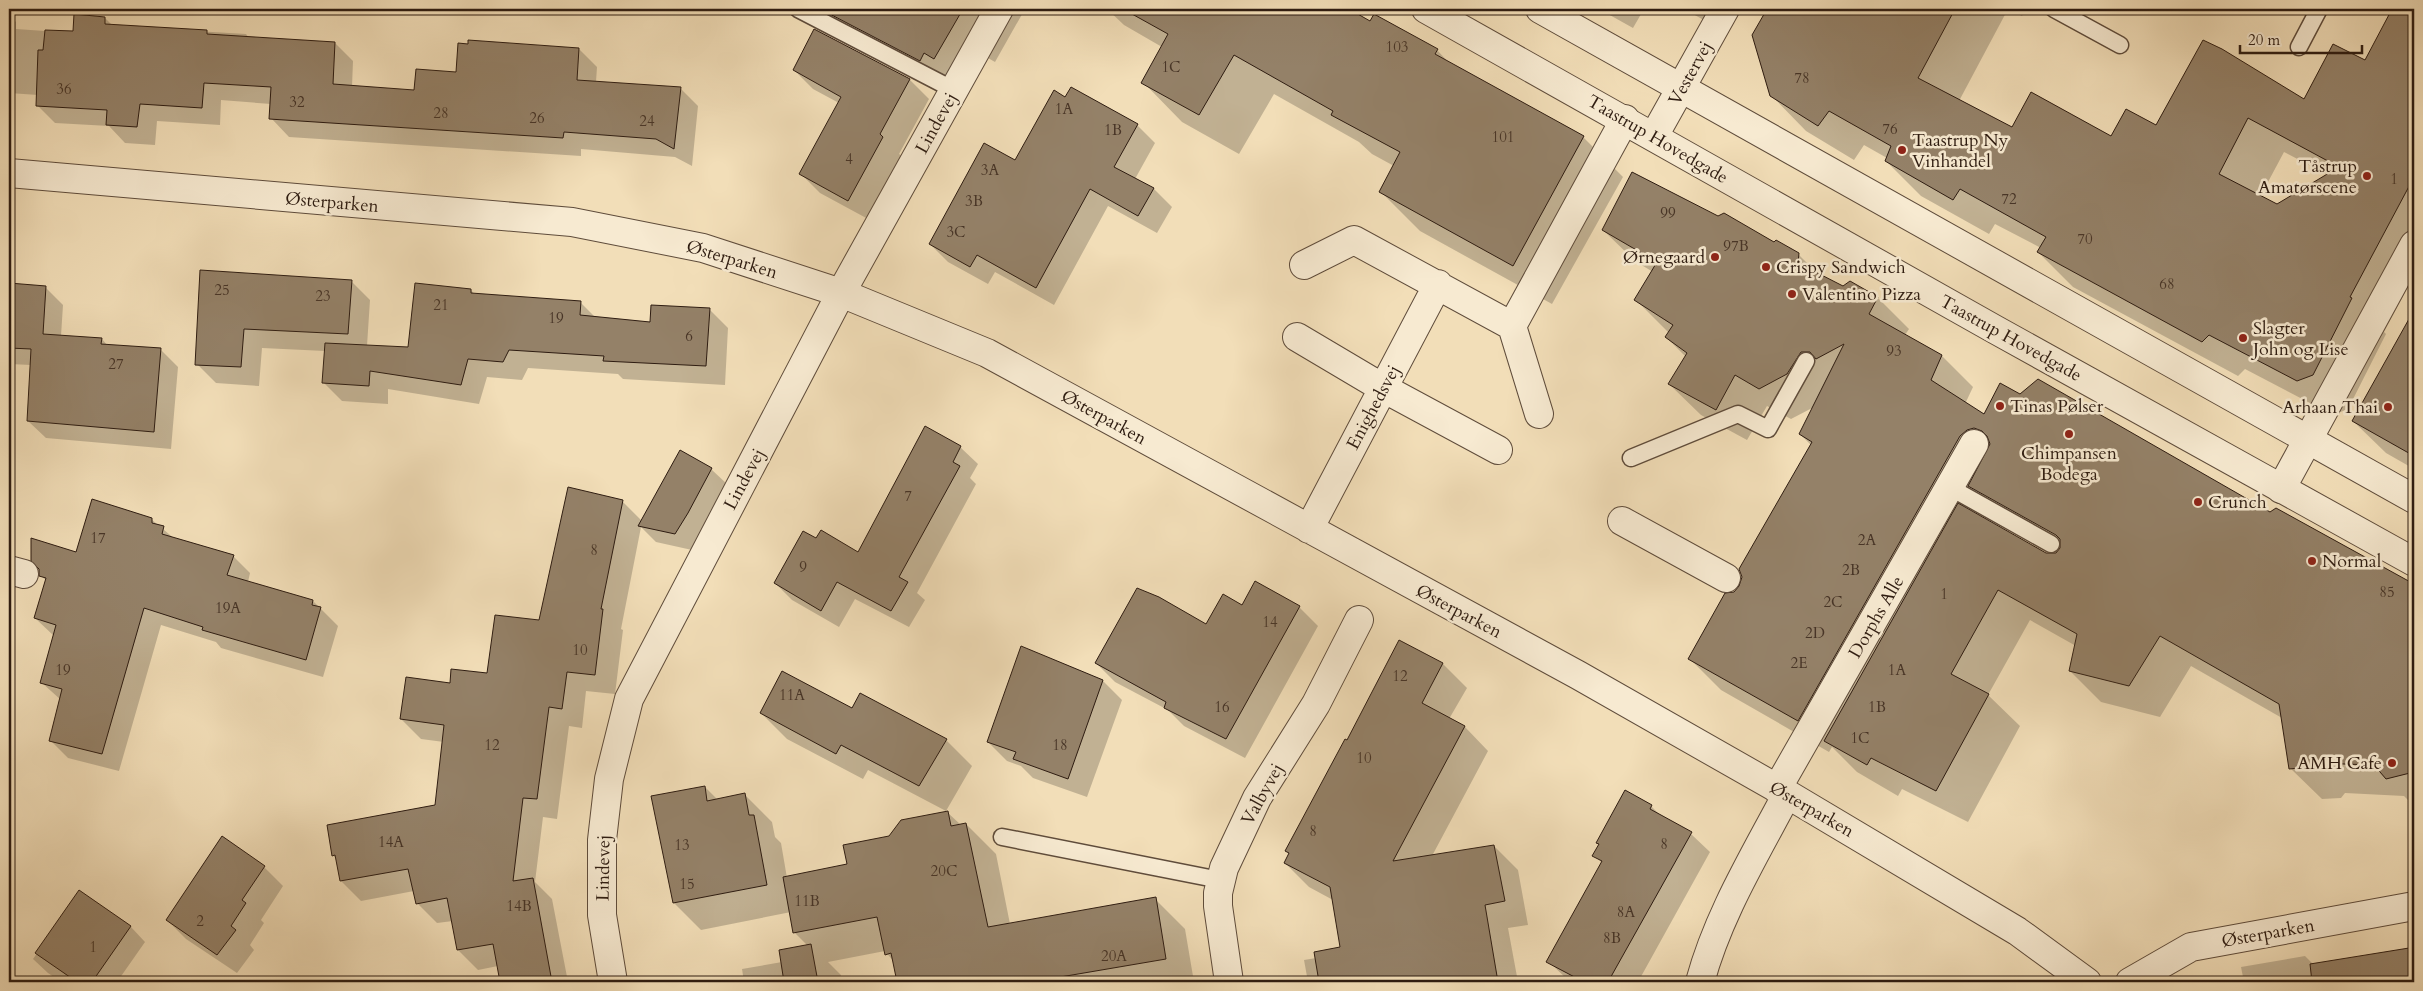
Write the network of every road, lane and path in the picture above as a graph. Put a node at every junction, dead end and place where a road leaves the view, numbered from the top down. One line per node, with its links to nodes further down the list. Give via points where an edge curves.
1 (798, 9): 11 (lane)
2 (999, 9): 11 (street, Lindevej)
3 (1426, 9): 12 (street, Taastrup Hovedgade)
4 (1540, 9): 10 (street)
5 (1725, 9): 10 (street, Vestervej)
6 (2054, 9): 8 (lane)
7 (2319, 9): 9 (lane)
8 (2120, 46)
9 (2298, 47)
10 (1681, 89): 13 (street, Vestervej); 24 (street)
11 (954, 90): 18 (street, Lindevej)
12 (1625, 119): 13 (street, Taastrup Hovedgade); 19 (street)
13 (1654, 136): 29 (street, Taastrup Hovedgade)
14 (9, 173): 18 (street, Østerparken, via 572,222 704,248)
15 (2413, 251): 24 (street)
16 (1304, 265): 17 (street, via 1354,240)
17 (1438, 284): 19 (street); 22 (street, Enighedsvej)
18 (841, 293): 32 (street, Østerparken, via 987,354); 41 (street, Lindevej, via 629,699 608,779 602,840 602,915)
19 (1512, 326): 23 (street)
20 (1297, 336): 22 (street)
21 (1806, 361): 27 (lane, via 1768,429 1738,414)
22 (1383, 388): 26 (street); 32 (street, Enighedsvej)
23 (1540, 414)
24 (2309, 440): 29 (street); 30 (street)
25 (1974, 444): 28 (street, Dorphs Alle)
26 (1498, 450)
27 (1631, 458)
28 (1951, 488): 33 (lane); 37 (street, Dorphs Alle)
29 (2281, 489): 34 (street, Taastrup Hovedgade)
30 (2414, 499)
31 (1622, 521): 35 (street)
32 (1309, 529): 37 (street, Østerparken, via 1578,675)
33 (2051, 544)
34 (2414, 562)
35 (1726, 578)
36 (1359, 620): 39 (street, Valbyvej, via 1316,704 1257,798)
37 (1782, 791): 43 (street, Dorphs Alle, via 1716,931); 44 (street, Østerparken, via 2017,931)
38 (1002, 836): 39 (lane)
39 (1220, 880): 42 (street, Valbyvej, via 1218,906)
40 (2414, 906): 45 (street, Østerparken, via 2191,947)
41 (613, 982)
42 (1229, 982)
43 (1700, 982)
44 (2087, 982)
45 (2130, 982)

